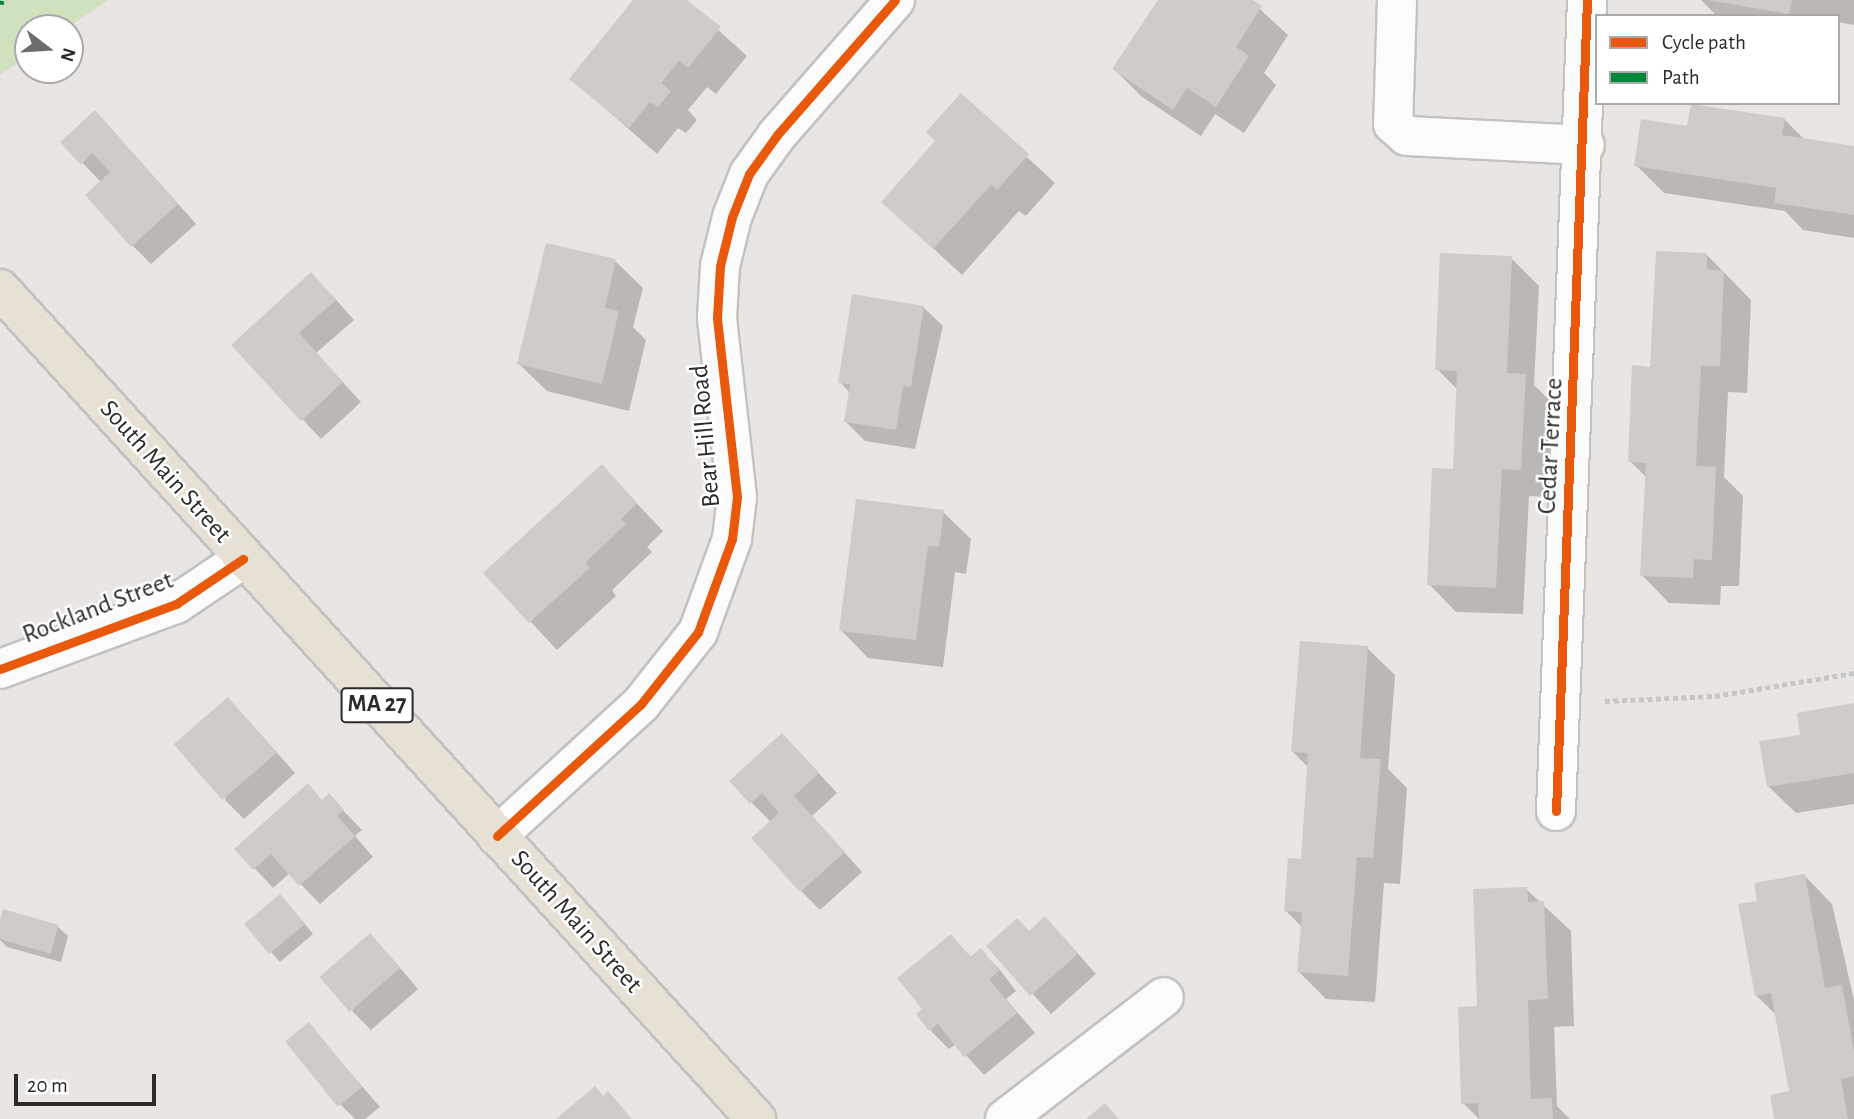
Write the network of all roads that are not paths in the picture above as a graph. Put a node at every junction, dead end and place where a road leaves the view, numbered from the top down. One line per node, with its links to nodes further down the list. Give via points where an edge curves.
1 (895, 0): 9 (street, Bear Hill Road, via 777,135 749,174 732,217 720,266 717,317 737,497 732,540 698,632 641,704)
2 (1397, 0): 4 (street, via 1393,124 1407,136)
3 (1587, 0): 4 (street, Cedar Terrace)
4 (1585, 145): 8 (street, Cedar Terrace)
5 (0, 289): 6 (main road, South Main Street / MA 27)
6 (243, 559): 7 (street, Rockland Street, via 176,604); 9 (main road, South Main Street / MA 27)
7 (0, 669)
8 (1556, 811)
9 (497, 836): 11 (main road, South Main Street / MA 27)
10 (1164, 997): 12 (street)
11 (756, 1119)
12 (1005, 1119)

